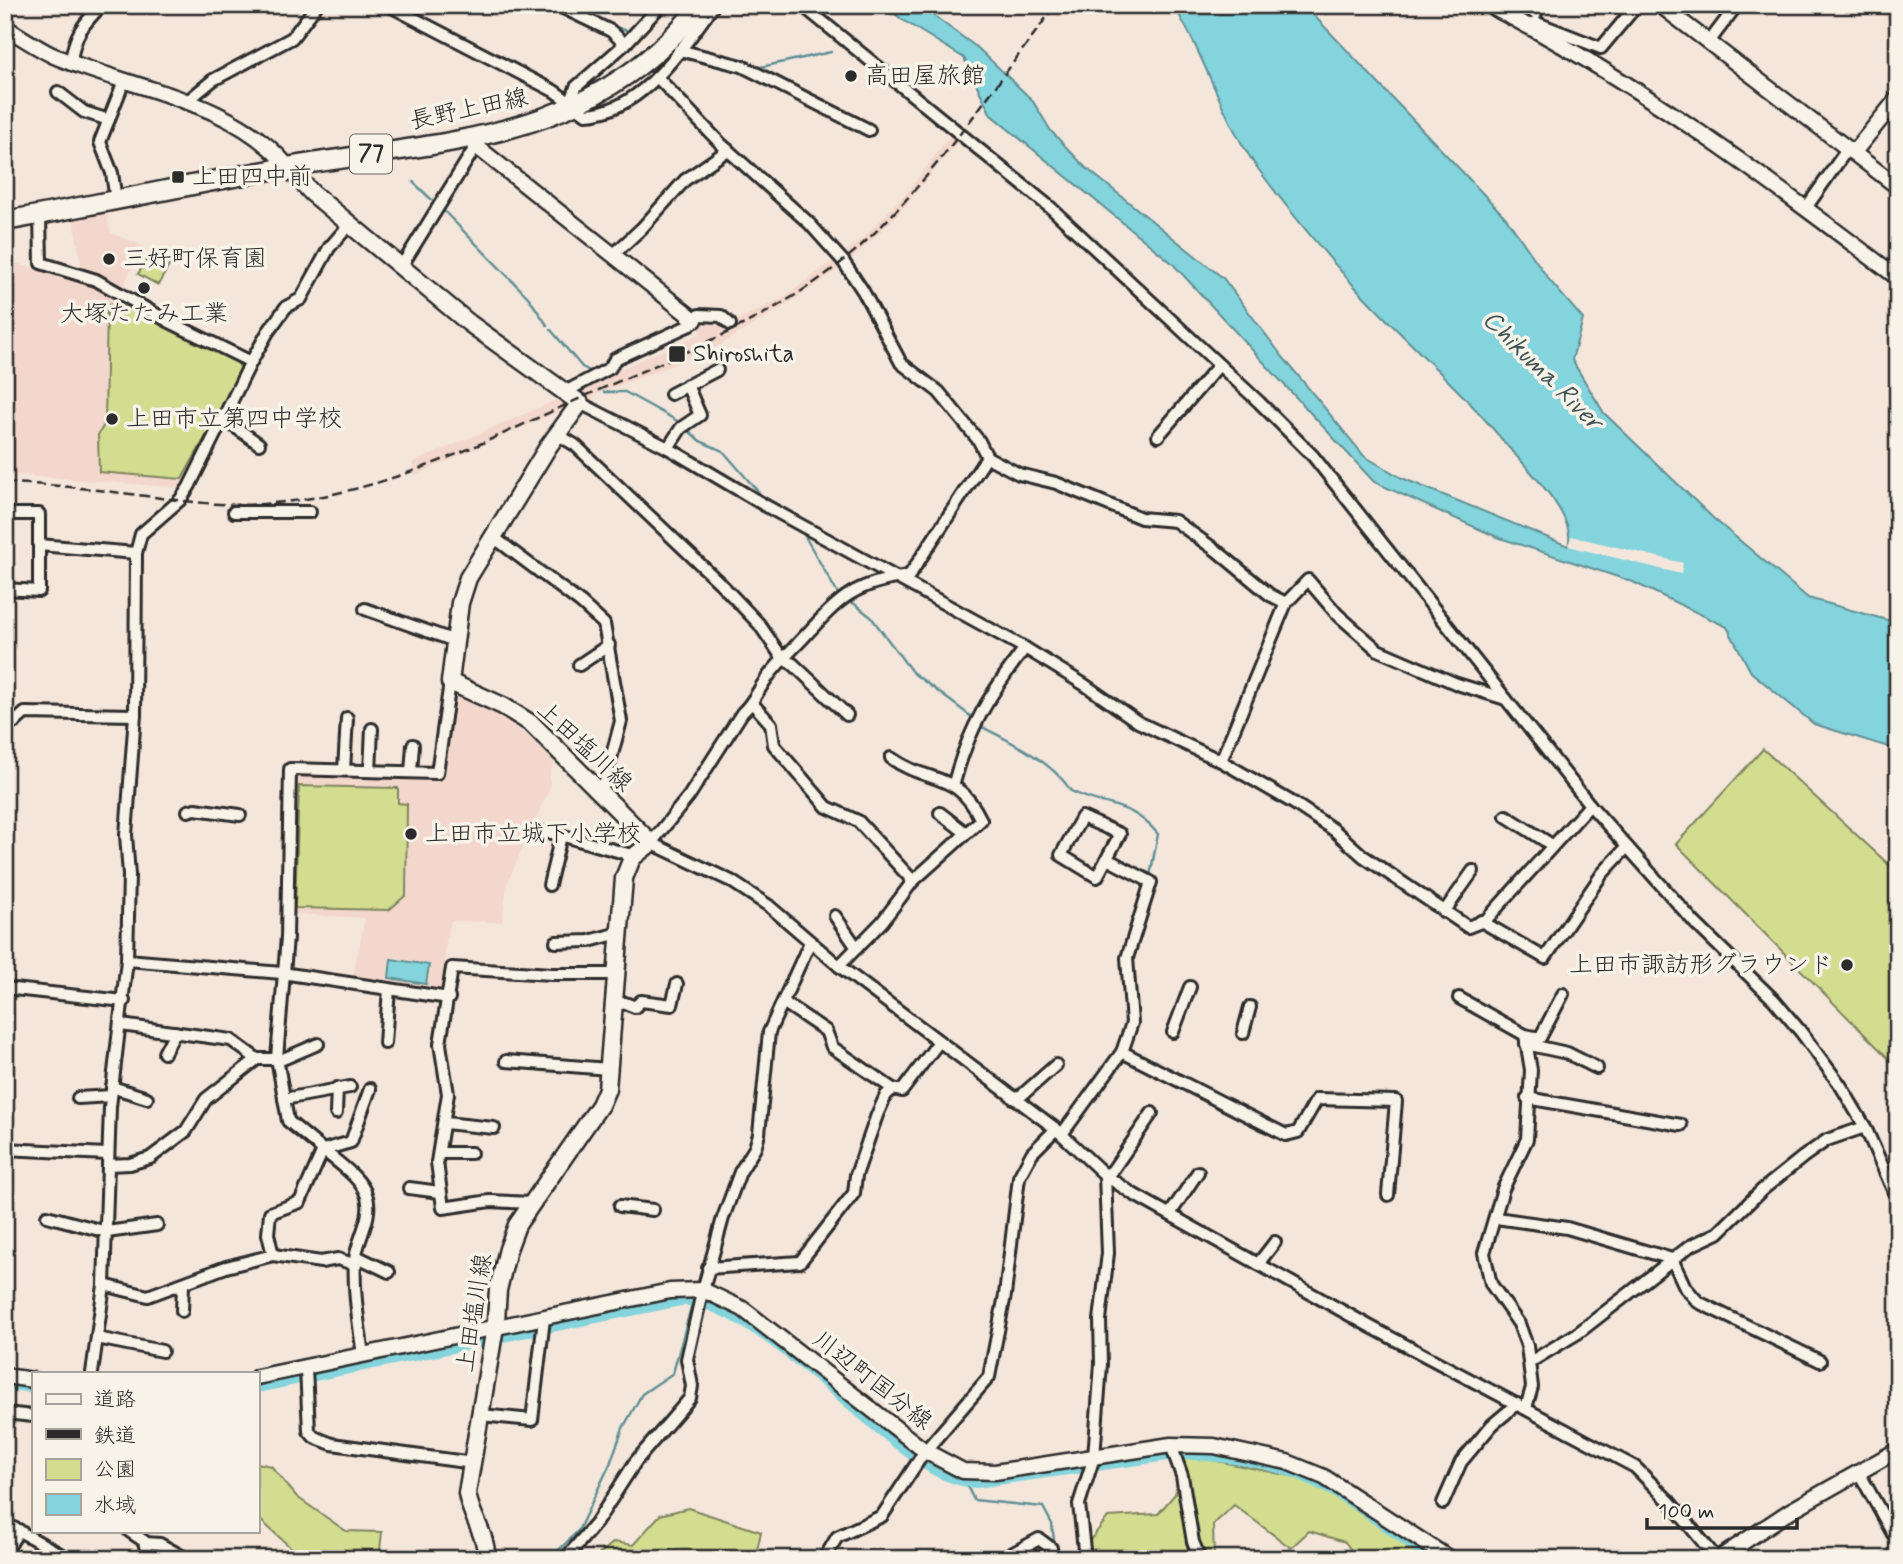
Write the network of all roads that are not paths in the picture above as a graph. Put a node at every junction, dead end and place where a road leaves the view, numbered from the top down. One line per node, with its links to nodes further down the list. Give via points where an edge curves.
1 (102, 5): 20 (street, via 81,26)
2 (317, 5): 25 (street, via 292,38 213,80)
3 (388, 5): 26 (street, via 554,92)
4 (557, 5): 18 (street, via 611,31)
5 (661, 5): 18 (street)
6 (700, 5): 26 (main road, 長野上田線 / 77, via 642,64)
7 (714, 5): 19 (street)
8 (802, 5): 45 (street, via 1051,208)
9 (1488, 5): 15 (street)
10 (1522, 5): 14 (street)
11 (1637, 5): 15 (street, via 1601,48 1537,23)
12 (1660, 5): 17 (street)
13 (1737, 5): 17 (street)
14 (1536, 14)
15 (1524, 26): 35 (street, via 1610,76)
16 (5, 27): 20 (street)
17 (1709, 42): 31 (street)
18 (625, 44): 26 (street, via 576,87)
19 (679, 50): 21 (street); 28 (street, via 742,66)
20 (71, 62): 22 (street)
21 (657, 77): 26 (street, via 598,114 586,114); 30 (street)
22 (124, 81): 25 (street); 27 (street)
23 (58, 92): 27 (street, via 84,112)
24 (1898, 98): 31 (street)
25 (185, 103): 32 (street, via 251,132 270,145)
26 (570, 105): 29 (main road, 長野上田線 / 77, via 538,122)
27 (109, 120): 34 (street, via 100,142)
28 (869, 130)
29 (475, 142): 32 (main road, 長野上田線 / 77); 39 (street); 40 (street)
30 (728, 150): 39 (street, via 685,180); 56 (street, via 843,261 901,362 939,392)
31 (1851, 150): 33 (street); 35 (street)
32 (288, 167): 34 (main road, 長野上田線 / 77); 38 (main road)
33 (1898, 187)
34 (116, 200): 36 (main road, 長野上田線 / 77)
35 (1806, 208): 41 (street)
36 (40, 215): 37 (main road, 長野上田線 / 77); 44 (street, via 41,262 96,280)
37 (5, 221)
38 (349, 225): 40 (main road); 44 (street, via 329,248 301,299 286,307)
39 (614, 254): 42 (street)
40 (401, 267): 48 (main road, via 517,360)
41 (1898, 278)
42 (695, 320): 43 (street, via 699,315 721,316); 48 (street, via 615,359 610,368)
43 (730, 324)
44 (251, 362): 51 (street)
45 (1219, 365): 53 (street); 73 (street, via 1313,456)
46 (717, 370): 47 (street)
47 (687, 386): 49 (street); 55 (street, via 700,415 681,428)
48 (565, 392): 50 (main road)
49 (671, 394)
50 (580, 402): 52 (main road); 55 (street)
51 (224, 419): 54 (street); 62 (street, via 189,487 141,534)
52 (556, 434): 60 (main road); 70 (street, via 575,445 721,584 759,624)
53 (1158, 436)
54 (259, 444)
55 (668, 448): 63 (street)
56 (987, 457): 63 (street, via 909,576); 65 (street, via 1019,474 1067,487 1141,518 1175,522 1270,596)
57 (234, 512): 58 (street)
58 (310, 512)
59 (5, 513): 61 (street, via 39,514)
60 (492, 536): 67 (main road, via 463,590); 68 (street, via 604,624)
61 (39, 545): 62 (street); 64 (street, via 38,591)
62 (136, 553): 75 (street)
63 (897, 578): 69 (street); 70 (street, via 880,579 838,599)
64 (5, 589)
65 (1286, 603): 73 (street, via 1308,580 1337,614 1378,650 1457,684); 82 (street)
66 (365, 609): 67 (street)
67 (455, 641): 72 (main road)
68 (609, 645): 71 (street); 87 (street, via 621,721)
69 (1024, 648): 82 (street, via 1138,722); 86 (street, via 990,693 963,750)
70 (783, 659): 74 (street); 76 (street)
71 (579, 665)
72 (450, 682): 85 (street, via 437,772); 87 (main road, 上田塩川線, via 532,724)
73 (1507, 699): 88 (street)
74 (752, 703): 96 (street, via 689,796); 102 (street, via 771,724 774,745 828,807 858,821)
75 (135, 715): 78 (street, via 25,713 15,722); 111 (street, via 126,835)
76 (847, 715)
77 (347, 718): 83 (street)
78 (5, 722)
79 (372, 729): 84 (street)
80 (413, 745): 85 (street)
81 (891, 758): 86 (street)
82 (1221, 761): 104 (street, via 1334,831)
83 (344, 770): 84 (street); 113 (street, via 290,769 287,937)
84 (370, 771): 85 (street)
85 (411, 772)
86 (954, 783): 94 (street, via 981,820)
87 (602, 792): 96 (main road, 上田塩川線)
88 (1590, 805): 97 (street); 98 (street)
89 (188, 811): 91 (street, via 195,808)
90 (940, 813): 94 (street)
91 (240, 815)
92 (1506, 816): 97 (street)
93 (533, 832): 95 (street)
94 (966, 833): 102 (street)
95 (561, 836): 99 (street); 103 (street)
96 (650, 843): 99 (main road, 上田塩川線); 109 (street, via 730,881 769,906)
97 (1552, 845): 106 (street)
98 (1628, 847): 106 (street, via 1602,874 1545,958); 156 (street, via 1695,923 1774,1000 1841,1086)
99 (635, 856): 107 (main road, 上田塩川線, via 624,878)
100 (1107, 859): 100 (street, via 1120,835 1082,817 1060,855 1097,877); 134 (street, via 1152,882 1126,958 1132,1023)
101 (1473, 871): 104 (street)
102 (914, 881): 110 (street)
103 (549, 885)
104 (1444, 912): 106 (street, via 1468,927)
105 (835, 916): 110 (street)
106 (1481, 921)
107 (619, 933): 108 (street, via 589,941); 114 (main road, 上田塩川線)
108 (556, 942)
109 (810, 942): 112 (street); 123 (street)
110 (857, 948): 112 (street)
111 (127, 960): 113 (street); 122 (street)
112 (839, 966): 132 (street)
113 (282, 973): 118 (street); 136 (street)
114 (616, 974): 120 (street, via 452,968); 124 (main road, 上田塩川線)
115 (677, 984): 124 (street, via 672,1005 641,1001 635,1007)
116 (1190, 987): 128 (street)
117 (5, 988): 122 (street)
118 (389, 989): 120 (street); 131 (street)
119 (1563, 994): 130 (street, via 1541,1038)
120 (449, 998): 154 (street, via 440,1044 447,1075)
121 (1459, 998): 130 (street)
122 (124, 1001): 126 (street)
123 (783, 1002): 145 (street, via 826,1031 832,1047); 183 (street, via 767,1043 755,1148 740,1172)
124 (616, 1005): 141 (main road, 上田塩川線)
125 (1250, 1007): 129 (street)
126 (121, 1025): 127 (street); 146 (street)
127 (174, 1032): 135 (street); 137 (street, via 231,1040)
128 (1173, 1032)
129 (1243, 1033)
130 (1525, 1040): 140 (street); 150 (street, via 1531,1070)
131 (386, 1043)
132 (938, 1043): 145 (street, via 902,1091); 149 (street)
133 (318, 1044): 136 (street)
134 (1122, 1052): 158 (street); 168 (street, via 1286,1135 1298,1132 1317,1099 1396,1101)
135 (164, 1053)
136 (277, 1058): 137 (street); 151 (street)
137 (257, 1059): 163 (street, via 206,1099 186,1131 150,1158 131,1164)
138 (506, 1061): 141 (street)
139 (1056, 1065): 149 (street)
140 (1597, 1068)
141 (609, 1069): 170 (main road, 上田塩川線, via 600,1105)
142 (350, 1087): 143 (street)
143 (337, 1088): 151 (street); 152 (street)
144 (369, 1088): 160 (street, via 351,1142)
145 (893, 1089): 183 (street, via 877,1115 854,1193 800,1262)
146 (112, 1091): 147 (street); 148 (street); 163 (street)
147 (78, 1098)
148 (147, 1098)
149 (1013, 1098): 158 (street)
150 (1527, 1098): 155 (street); 175 (street, via 1527,1139 1503,1189)
151 (284, 1099): 160 (street, via 288,1121)
152 (336, 1113)
153 (1152, 1113): 165 (street, via 1112,1171)
154 (445, 1124): 157 (street); 161 (street)
155 (1681, 1125)
156 (1865, 1127): 169 (street); 180 (street, via 1828,1140 1803,1157 1718,1233)
157 (494, 1128)
158 (1059, 1132): 165 (street); 207 (street, via 1032,1153 1019,1177 993,1370)
159 (5, 1149): 163 (street)
160 (323, 1150): 179 (street, via 300,1202 270,1213); 181 (street, via 363,1186 368,1198)
161 (440, 1153): 162 (street); 167 (street)
162 (471, 1153)
163 (107, 1160): 177 (street)
164 (1198, 1172): 173 (street)
165 (1105, 1174): 173 (street); 209 (street, via 1107,1272)
166 (409, 1188): 167 (street)
167 (440, 1192): 170 (street, via 443,1208 490,1201)
168 (1388, 1195)
169 (1898, 1201)
170 (531, 1203): 190 (main road, 上田塩川線, via 508,1249)
171 (620, 1206): 172 (street)
172 (653, 1210)
173 (1170, 1214): 182 (street)
174 (47, 1216): 177 (street)
175 (1496, 1218): 180 (street, via 1567,1228); 195 (street, via 1484,1253 1485,1264 1501,1301 1519,1324)
176 (157, 1225): 177 (street)
177 (107, 1232): 186 (street)
178 (1275, 1242): 182 (street)
179 (273, 1255): 181 (street, via 321,1262); 185 (street)
180 (1672, 1259): 194 (street, via 1698,1302); 195 (street, via 1578,1334)
181 (356, 1260): 184 (street); 193 (street, via 354,1285)
182 (1258, 1264): 201 (street)
183 (708, 1268): 187 (street)
184 (389, 1272)
185 (183, 1284): 186 (street, via 148,1296); 188 (street)
186 (104, 1285): 191 (street)
187 (701, 1297): 189 (street, 川辺町国分線, via 670,1291); 207 (street, 川辺町国分線, via 743,1309); 222 (street, via 687,1359 690,1398 636,1461 596,1523)
188 (182, 1311)
189 (544, 1319): 190 (street, 川辺町国分線); 203 (street, via 532,1420)
190 (494, 1329): 193 (street, 川辺町国分線); 203 (main road, 上田塩川線)
191 (97, 1338): 192 (street); 197 (street)
192 (162, 1351)
193 (363, 1356): 196 (street, 川辺町国分線)
194 (1820, 1361)
195 (1530, 1362): 201 (street, via 1532,1387)
196 (306, 1368): 199 (street, 川辺町国分線); 208 (street, via 309,1432 314,1437 332,1444)
197 (92, 1372)
198 (5, 1376): 200 (street)
199 (259, 1377)
200 (32, 1380)
201 (1522, 1406): 211 (street, via 1492,1425 1461,1462); 229 (street, via 1635,1467)
202 (5, 1413): 204 (street)
203 (481, 1415): 208 (main road, 上田塩川線)
204 (32, 1416)
205 (1171, 1445): 209 (street, 川辺町国分線); 227 (street); 228 (street, 川辺町国分線, via 1214,1446 1306,1469)
206 (1898, 1450): 210 (street)
207 (925, 1451): 209 (street, 川辺町国分線, via 976,1474); 223 (street, via 882,1516 837,1538)
208 (473, 1463): 221 (main road, 上田塩川線, via 467,1493)
209 (1091, 1464): 226 (street, via 1079,1504)
210 (1858, 1471): 215 (street); 229 (street)
211 (1443, 1503)
212 (5, 1522): 213 (street)
213 (19, 1530): 217 (street); 218 (street)
214 (130, 1532): 216 (street)
215 (1898, 1536)
216 (145, 1543): 219 (street); 220 (street, via 160,1544)
217 (5, 1553)
218 (69, 1559)
219 (148, 1559)
220 (187, 1559)
221 (486, 1559)
222 (565, 1559)
223 (824, 1559)
224 (1002, 1559): 225 (street, via 1039,1539 1051,1548)
225 (1051, 1559)
226 (1085, 1559)
227 (1200, 1559)
228 (1450, 1559)
229 (1718, 1559)

